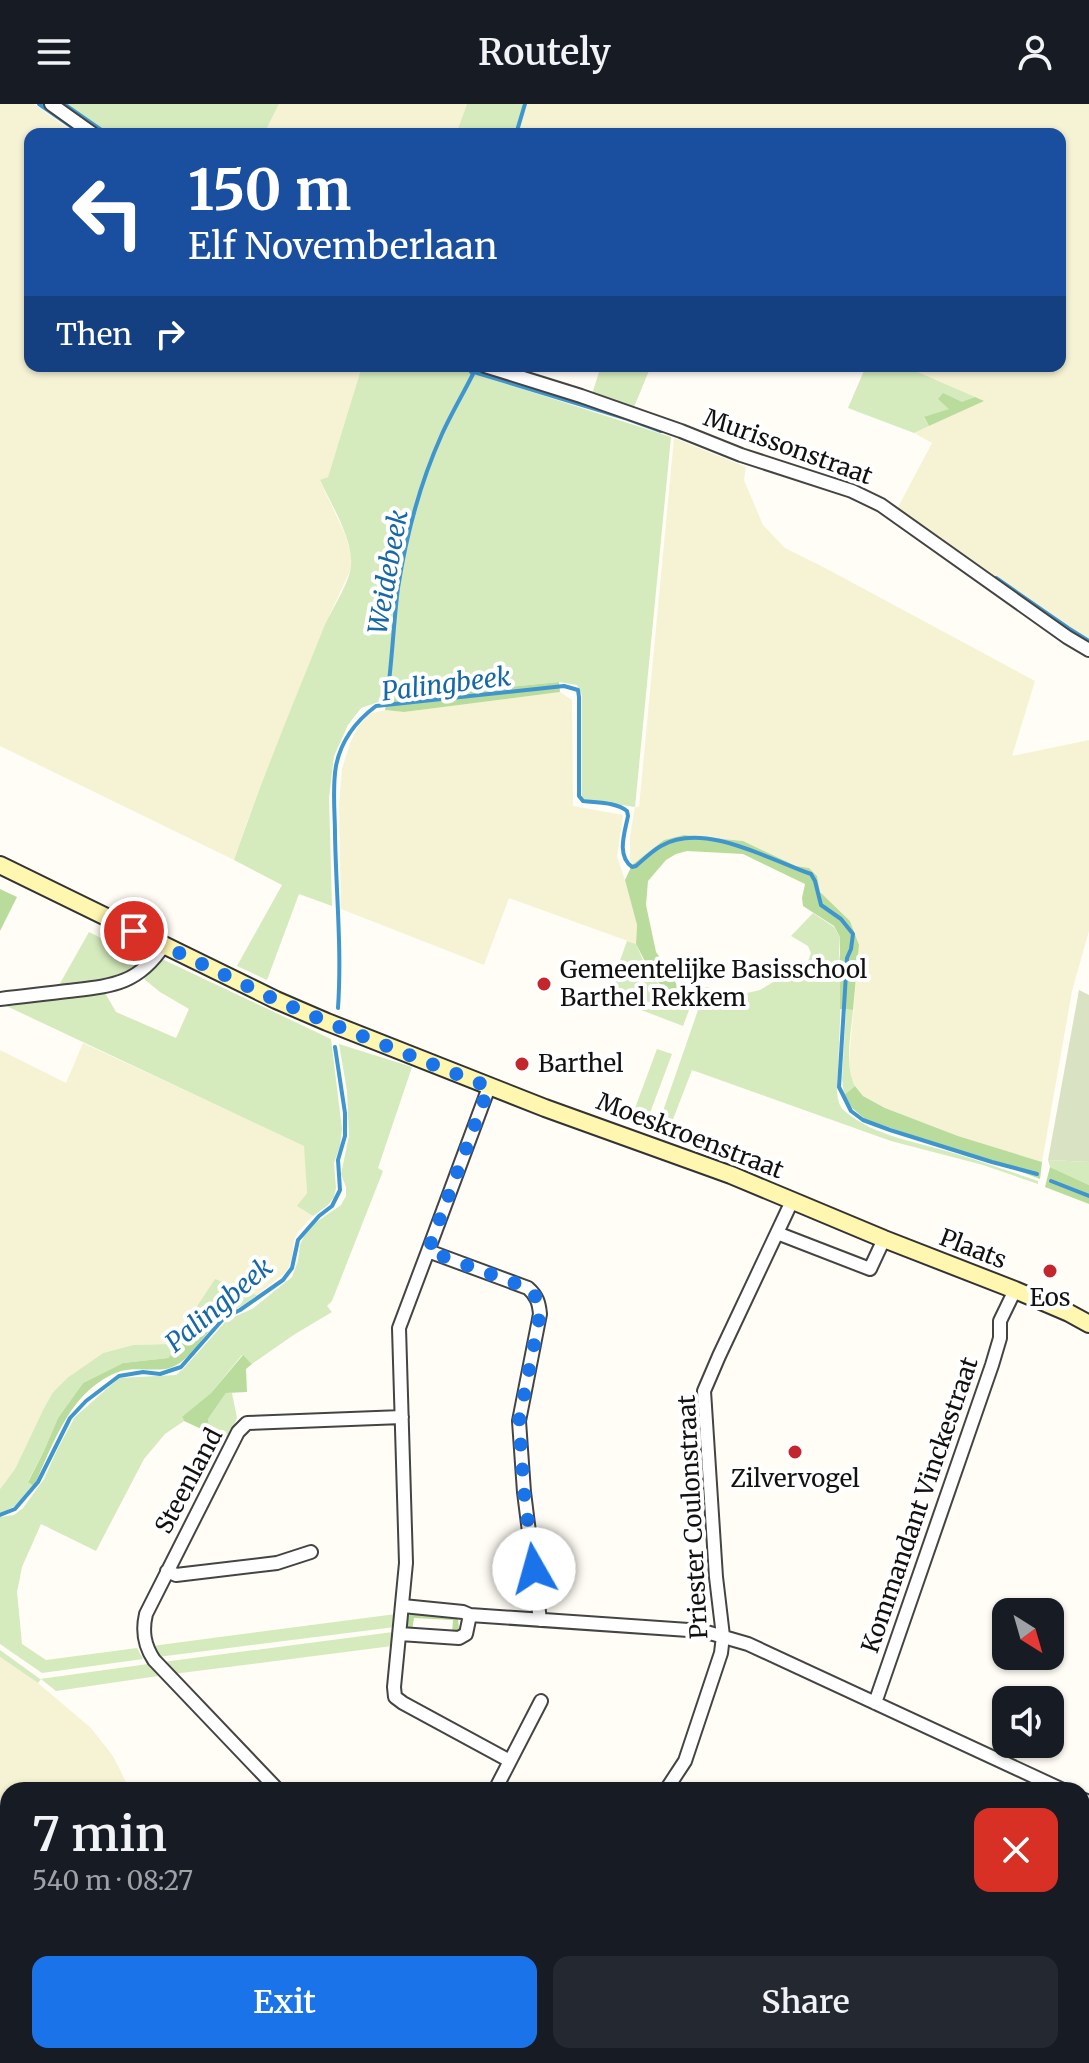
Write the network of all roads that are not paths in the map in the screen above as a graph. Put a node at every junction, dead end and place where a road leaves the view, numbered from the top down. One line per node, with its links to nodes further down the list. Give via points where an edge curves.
1 (51, 104): 2 (street)
2 (85, 128)
3 (504, 372): 4 (street, Murissonstraat, via 861,495)
4 (1089, 650)
5 (0, 865): 6 (main road, Moeskroenstraat)
6 (164, 945): 7 (street, via 143,971 116,985); 8 (main road, Moeskroenstraat, via 276,1000)
7 (0, 999)
8 (489, 1087): 9 (main road, Moeskroenstraat); 12 (street)
9 (792, 1201): 10 (street, Priester Coulonstraat); 11 (main road, Plaats)
10 (777, 1233): 11 (street, via 870,1269); 23 (street, Priester Coulonstraat, via 704,1391)
11 (884, 1239): 13 (main road, Plaats)
12 (428, 1251): 16 (street, via 399,1328); 21 (street, via 528,1288 539,1304 519,1421)
13 (1015, 1290): 14 (street, Plaats); 15 (main road)
14 (1000, 1321): 25 (street, Kommandant Vinckestraat, via 992,1365)
15 (1089, 1324)
16 (402, 1417): 18 (street, Steenland, via 247,1423); 19 (street)
17 (311, 1552): 18 (street, Steenland, via 277,1563 176,1575)
18 (167, 1571): 27 (street, Steenland, via 143,1627 150,1654)
19 (403, 1606): 20 (street); 22 (street)
20 (470, 1615): 21 (street); 22 (street, via 463,1637)
21 (540, 1620): 23 (street)
22 (400, 1634): 26 (street, via 395,1697)
23 (723, 1636): 25 (street); 29 (street, Priester Coulonstraat, via 699,1723)
24 (541, 1701): 26 (street)
25 (875, 1703): 30 (street)
26 (510, 1761): 28 (street)
27 (270, 1782)
28 (499, 1782)
29 (671, 1782)
30 (1046, 1782)

